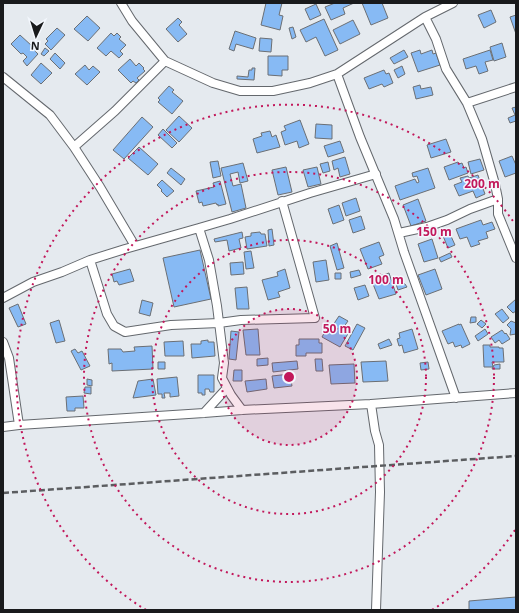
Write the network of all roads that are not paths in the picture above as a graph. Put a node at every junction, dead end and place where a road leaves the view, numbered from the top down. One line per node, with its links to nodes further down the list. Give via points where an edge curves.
1 (121, 3): 4 (street)
2 (453, 3): 3 (street)
3 (425, 17): 5 (street); 8 (street, via 446,69)
4 (165, 62): 5 (street, via 213,83 240,91 274,91); 9 (street)
5 (337, 74): 10 (street)
6 (3, 77): 9 (street, via 50,115)
7 (516, 87): 8 (street)
8 (467, 104): 11 (street, via 482,139)
9 (74, 147): 15 (street)
10 (376, 174): 12 (street); 14 (street)
11 (498, 199): 14 (street, via 447,220); 16 (street, via 498,214)
12 (282, 201): 13 (street); 19 (street, via 314,318)
13 (199, 228): 15 (street); 19 (street, via 209,260)
14 (398, 233): 23 (street)
15 (135, 246): 17 (street)
16 (516, 258)
17 (90, 260): 18 (street, via 33,282); 19 (street, via 107,314 114,326 124,332 171,325)
18 (3, 298)
19 (219, 323): 21 (street, via 224,363 222,378)
20 (3, 342): 27 (street, via 9,358)
21 (227, 388): 25 (street); 26 (street)
22 (516, 393): 23 (street)
23 (456, 398): 24 (street)
24 (371, 404): 25 (street); 29 (street, via 379,445)
25 (242, 410): 26 (street)
26 (204, 413): 27 (street)
27 (19, 425): 28 (street)
28 (3, 427)
29 (376, 610)

